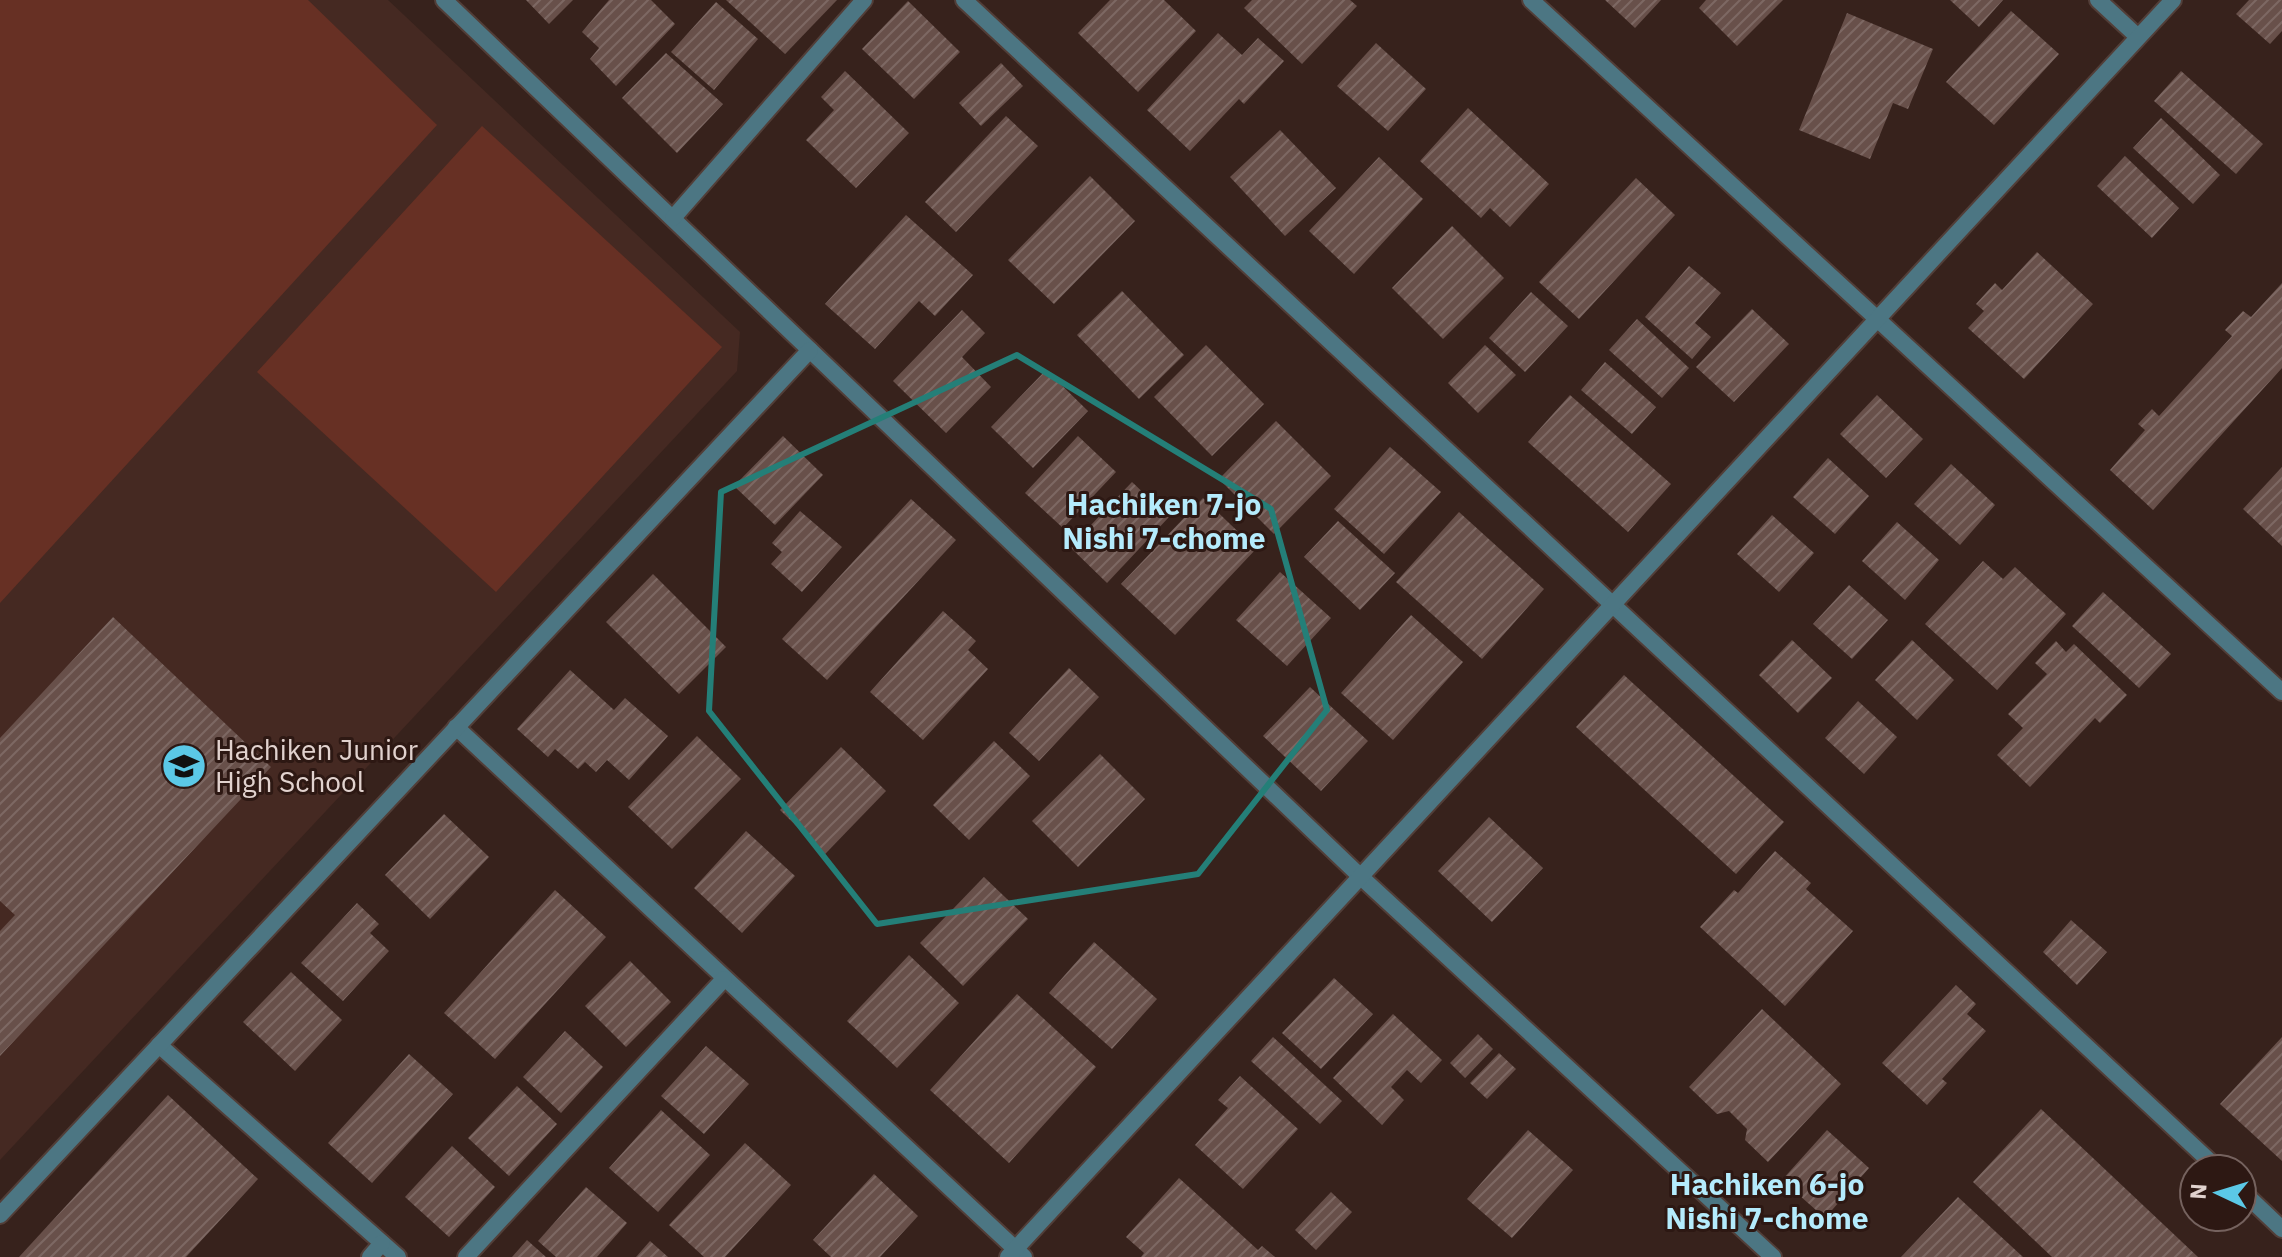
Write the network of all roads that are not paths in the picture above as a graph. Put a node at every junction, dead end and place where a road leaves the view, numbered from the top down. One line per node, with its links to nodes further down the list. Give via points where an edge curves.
1 (444, 0): 8 (street)
2 (864, 0): 8 (street)
3 (964, 0): 11 (street)
4 (1531, 0): 9 (street)
5 (2098, 0): 7 (street)
6 (2173, 0): 7 (street)
7 (2138, 37): 9 (street)
8 (673, 218): 10 (street)
9 (1878, 318): 11 (street); 12 (street)
10 (810, 350): 13 (street); 14 (street)
11 (1613, 605): 14 (street); 17 (street)
12 (2282, 692)
13 (456, 727): 15 (street); 16 (street)
14 (1361, 877): 22 (street); 26 (street)
15 (724, 979): 22 (street); 25 (street)
16 (159, 1045): 19 (street); 21 (street)
17 (2201, 1153)
18 (2258, 1206): 20 (street)
19 (0, 1215)
20 (2282, 1229)
21 (382, 1243): 23 (street); 24 (street)
22 (1016, 1254)
23 (370, 1257)
24 (398, 1257)
25 (466, 1257)
26 (1773, 1257)

